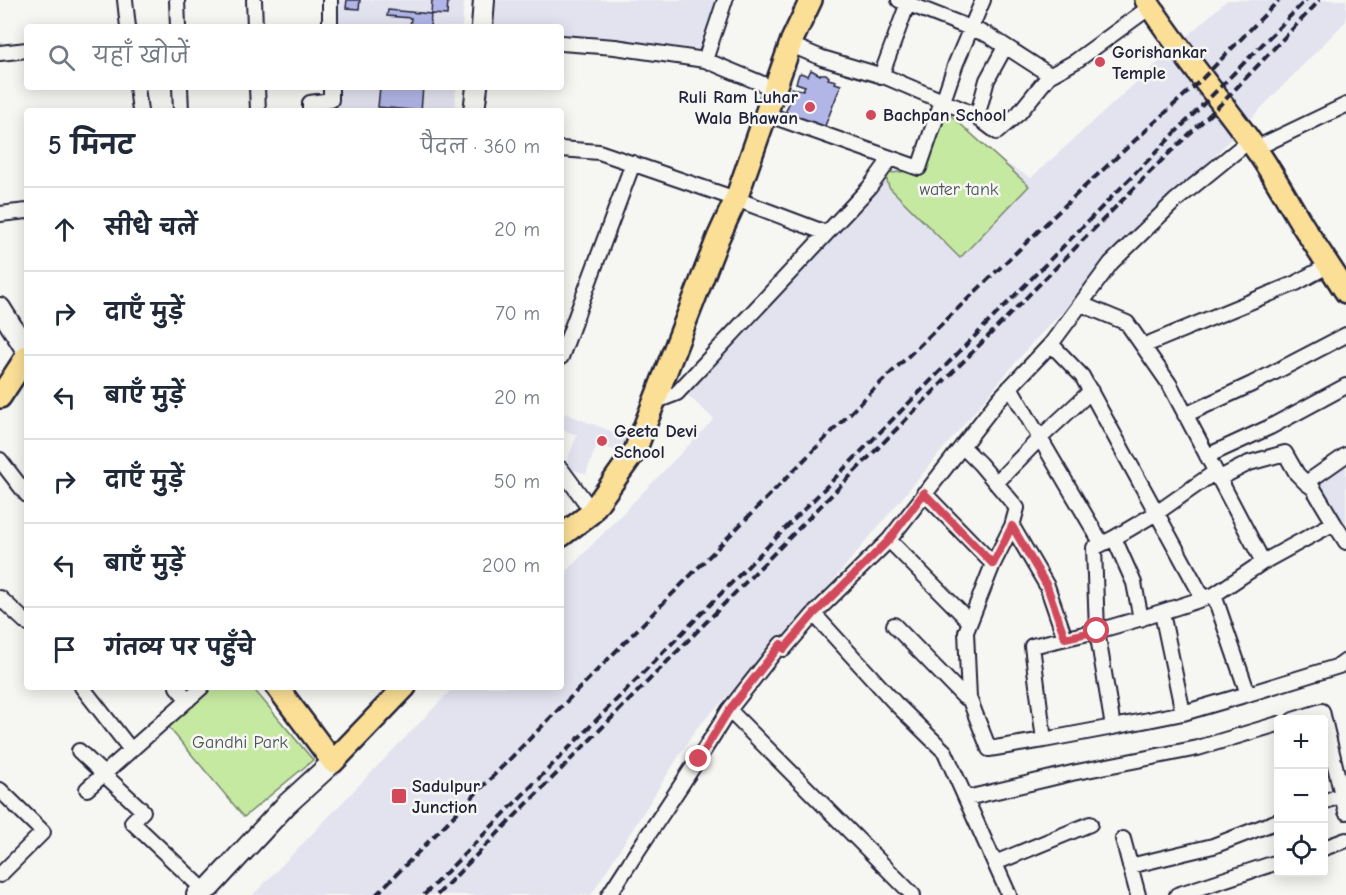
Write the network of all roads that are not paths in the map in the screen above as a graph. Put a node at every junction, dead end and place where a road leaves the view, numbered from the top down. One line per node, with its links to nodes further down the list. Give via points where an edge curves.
1 (126, 0): 11 (street)
2 (177, 0): 12 (street)
3 (254, 0): 13 (street)
4 (330, 0): 14 (street)
5 (484, 0): 15 (street)
6 (725, 0): 22 (street)
7 (811, 0): 18 (main road)
8 (983, 0): 16 (street)
9 (906, 1): 16 (street); 24 (street)
10 (1148, 4): 23 (street, via 1076,61); 40 (main road)
11 (128, 24)
12 (178, 24)
13 (255, 24)
14 (330, 24)
15 (482, 24)
16 (971, 27): 19 (street); 31 (street)
17 (564, 43): 22 (street)
18 (791, 45): 24 (street); 25 (main road)
19 (1005, 47): 23 (street); 39 (street, via 987,80)
20 (24, 50): 21 (street)
21 (0, 54)
22 (705, 60): 25 (street)
23 (1050, 75): 39 (street, via 1019,113 997,132)
24 (880, 76): 31 (street)
25 (775, 89): 38 (main road)
26 (137, 90): 33 (street)
27 (180, 90): 34 (street)
28 (257, 90): 35 (street)
29 (331, 90): 36 (street, via 331,100 310,103)
30 (477, 90): 37 (street)
31 (942, 101): 39 (street); 42 (street, via 919,168)
32 (1346, 105): 40 (street)
33 (140, 108)
34 (181, 108)
35 (258, 108)
36 (310, 108)
37 (474, 108)
38 (766, 114): 42 (street); 44 (main road)
39 (977, 117)
40 (1253, 144): 48 (main road); 50 (street, via 1175,201 1111,263)
41 (564, 149): 43 (street, via 598,152)
42 (891, 158): 47 (street, via 869,188)
43 (633, 163): 44 (street); 56 (street)
44 (736, 199): 47 (street); 62 (main road)
45 (24, 211): 46 (street)
46 (0, 214)
47 (826, 233): 62 (street, via 677,393)
48 (1329, 265): 49 (main road); 55 (street, via 1265,297)
49 (1346, 292)
50 (1081, 304): 53 (street); 55 (street, via 1127,323)
51 (0, 308): 54 (street)
52 (1346, 335): 63 (street)
53 (1051, 344): 59 (street); 60 (street)
54 (24, 346)
55 (1143, 346): 63 (street)
56 (564, 349)
57 (24, 353): 61 (main road)
58 (1346, 386): 67 (street)
59 (1011, 387): 64 (street); 65 (street)
60 (1091, 391): 64 (street); 76 (street)
61 (0, 397)
62 (654, 402): 75 (main road, via 634,451)
63 (1185, 415): 67 (street)
64 (1040, 438): 71 (street); 81 (street)
65 (962, 446): 71 (street); 74 (street)
66 (1346, 455): 72 (street)
67 (1207, 456): 70 (street)
68 (0, 460): 73 (street)
69 (564, 473): 75 (street)
70 (1216, 475): 72 (street, via 1285,453); 76 (street); 83 (street)
71 (996, 483): 78 (street, via 1017,508)
72 (1306, 483): 77 (street)
73 (24, 491)
74 (924, 493): 80 (street); 84 (street)
75 (592, 511): 79 (main road)
76 (1158, 512): 81 (street); 85 (street)
77 (1334, 523): 82 (street); 83 (street)
78 (1012, 526): 84 (street); 94 (street, via 1047,586)
79 (564, 534)
80 (889, 540): 89 (street); 91 (street)
81 (1108, 541): 90 (street, via 1134,583); 93 (street, via 1094,548)
82 (1346, 542)
83 (1263, 562): 85 (street)
84 (993, 564): 91 (street)
85 (1209, 596): 87 (street); 101 (street)
86 (0, 598): 88 (street)
87 (1162, 613): 90 (street); 105 (street)
88 (24, 614)
89 (814, 614): 104 (street, via 784,649 781,644); 119 (street, via 894,703 945,752)
90 (1141, 619): 93 (street)
91 (970, 622): 102 (street, via 966,632)
92 (894, 625): 102 (street, via 963,697)
93 (1097, 631): 94 (street); 109 (street)
94 (1065, 638): 111 (street, via 1032,646)
95 (1346, 661): 101 (street)
96 (84, 690): 112 (street)
97 (180, 690): 103 (street)
98 (199, 690): 103 (street)
99 (279, 690): 114 (main road)
100 (402, 690): 114 (main road)
101 (1248, 694): 105 (street)
102 (969, 698): 111 (street, via 989,749)
103 (188, 700): 112 (street)
104 (729, 710): 133 (street); 134 (street)
105 (1183, 713): 109 (street)
106 (1309, 715): 107 (street, via 1322,711)
107 (1323, 715)
108 (1274, 725): 119 (street, via 1198,748)
109 (1113, 728): 111 (street)
110 (1328, 734): 118 (street)
111 (1044, 740)
112 (131, 750): 115 (street)
113 (79, 751): 115 (street)
114 (333, 762): 132 (street)
115 (103, 775): 116 (street); 132 (street, via 143,811 132,822)
116 (87, 789)
117 (0, 790): 130 (street, via 43,832)
118 (1344, 794): 120 (street); 121 (street)
119 (967, 798): 127 (street)
120 (1328, 800)
121 (1346, 812)
122 (1274, 823): 129 (street, via 1214,846)
123 (1090, 824): 127 (street)
124 (1123, 839): 129 (street)
125 (1346, 840): 126 (street)
126 (1328, 846)
127 (995, 863): 135 (street)
128 (1274, 864): 131 (street)
129 (1130, 866): 136 (street)
130 (0, 875)
131 (1203, 891): 137 (street)
132 (201, 893)
133 (609, 895)
134 (914, 895)
135 (1009, 895)
136 (1138, 895)
137 (1178, 895)

